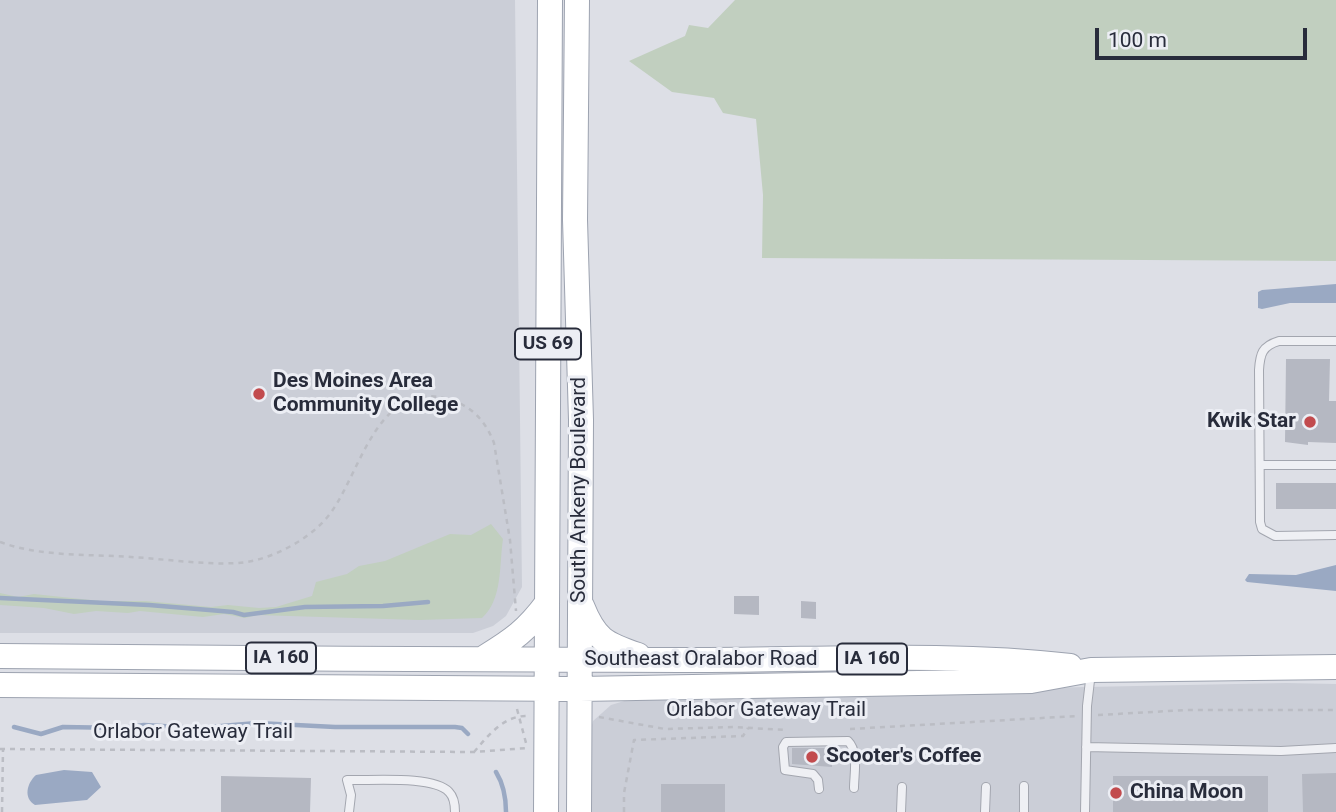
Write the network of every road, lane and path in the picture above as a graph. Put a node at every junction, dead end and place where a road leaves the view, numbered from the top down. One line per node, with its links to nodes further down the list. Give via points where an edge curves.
1 (550, 0): 9 (main road, South Ankeny Boulevard / US 69)
2 (577, 0): 8 (main road, South Ankeny Boulevard / US 69)
3 (1336, 341): 4 (lane, via 1279,341 1264,348 1259,370)
4 (1260, 465): 5 (lane); 6 (lane, via 1262,529 1275,536)
5 (1336, 465)
6 (1336, 535)
7 (0, 542): 10 (path, via 34,551 167,560 237,563 269,556 305,537 330,513 386,416 405,402 435,396 469,408 494,443 510,540)
8 (580, 602): 13 (main road, South Ankeny Boulevard / US 69); 14 (main road, via 595,634 617,648)
9 (547, 603): 10 (main road); 13 (main road, South Ankeny Boulevard / US 69)
10 (517, 638): 12 (main road)
11 (0, 656): 12 (main road, IA 160)
12 (483, 658): 13 (main road, IA 160)
13 (563, 659): 14 (main road, Southeast Oralabor Road / IA 160); 19 (main road, South Ankeny Boulevard / US 69); 19 (main road, South Ankeny Boulevard / US 69)
14 (652, 660): 16 (main road, Southeast Oralabor Road / IA 160, via 1024,660)
15 (1336, 667): 16 (main road, Southeast Oralabor Road / IA 160)
16 (1091, 670): 19 (main road, Southeast Oralabor Road / IA 160, via 1031,681); 22 (lane)
17 (516, 688): 18 (main road, IA 160); 19 (main road, IA 160); 23 (path)
18 (4, 689)
19 (563, 689): 21 (main road, South Ankeny Boulevard / US 69); 24 (main road, South Ankeny Boulevard / US 69)
20 (1336, 710): 22 (path, Orlabor Gateway Trail)
21 (580, 715): 25 (path, Orlabor Gateway Trail, via 665,729); 43 (main road, South Ankeny Boulevard / US 69)
22 (1087, 715): 26 (path, Orlabor Gateway Trail); 28 (lane)
23 (517, 716): 24 (path); 29 (path); 32 (path, via 505,721)
24 (547, 716): 42 (main road, South Ankeny Boulevard / US 69)
25 (748, 728): 27 (path, Orlabor Gateway Trail); 44 (path, via 743,736 634,740)
26 (844, 729)
27 (791, 730)
28 (1086, 747): 30 (lane); 48 (lane)
29 (527, 748): 32 (path, Orlabor Gateway Trail); 33 (path)
30 (1336, 748)
31 (2, 749): 32 (path, Orlabor Gateway Trail); 39 (path)
32 (474, 752)
33 (528, 758)
34 (1024, 786): 47 (lane)
35 (902, 787): 45 (lane)
36 (986, 787): 46 (lane)
37 (854, 788): 38 (lane, via 854,753 848,741 786,742 785,770 813,774)
38 (819, 789)
39 (2, 812)
40 (349, 812): 41 (lane, via 347,780 438,785 450,792)
41 (455, 812)
42 (546, 812)
43 (579, 812)
44 (624, 812)
45 (901, 812)
46 (985, 812)
47 (1024, 812)
48 (1085, 812)

